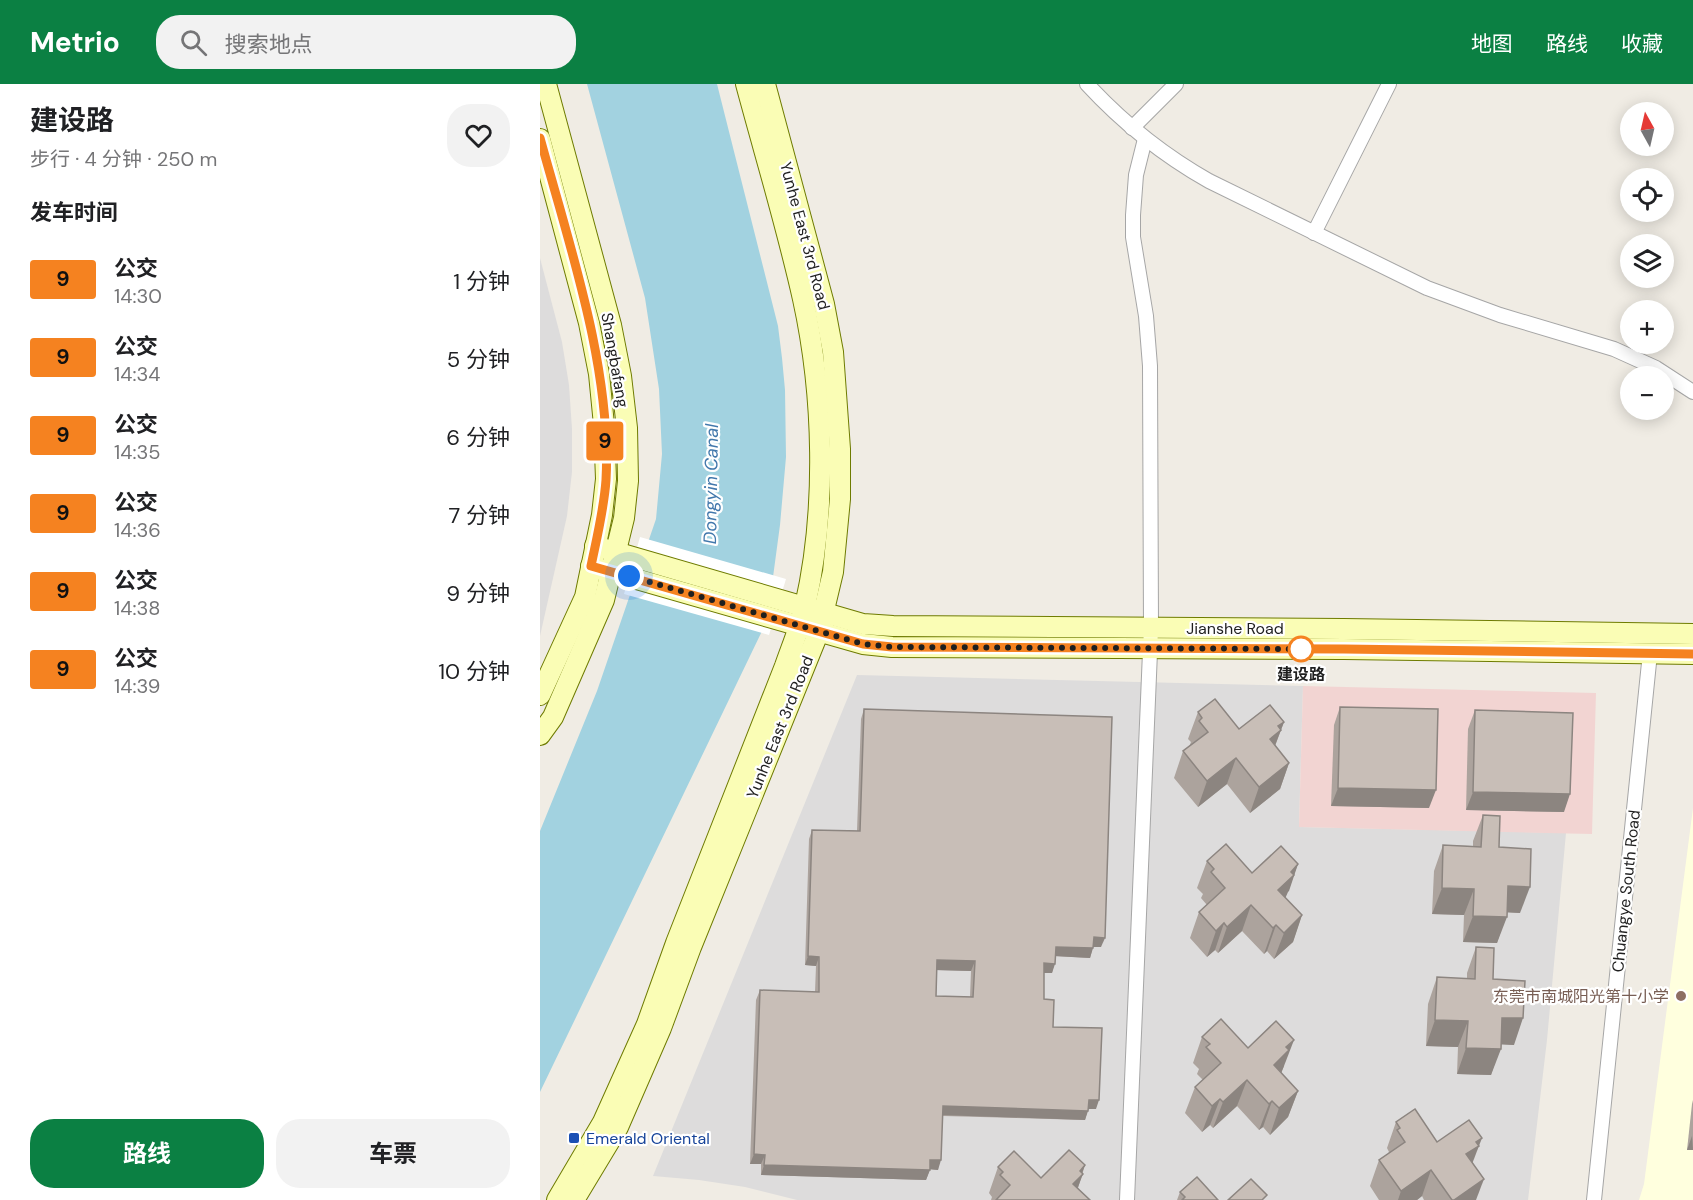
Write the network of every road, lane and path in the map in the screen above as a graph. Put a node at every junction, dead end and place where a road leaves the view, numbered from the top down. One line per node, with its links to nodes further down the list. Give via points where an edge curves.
1 (546, 84): 13 (street, Shangbafang, via 621,376 628,481)
2 (746, 84): 15 (street, Yunhe East 3rd Road, via 812,347 819,494)
3 (765, 84): 14 (street, Yunhe East 3rd Road, via 824,304 832,352 840,499 833,572)
4 (1087, 84): 7 (street)
5 (1176, 84): 7 (street)
6 (1389, 84): 10 (street)
7 (1132, 128): 9 (street)
8 (540, 139): 12 (street, Shangbafang, via 599,374 606,479)
9 (1145, 139): 10 (street, via 1209,181); 16 (street, via 1136,175 1133,237 1150,366)
10 (1314, 233): 11 (street, via 1426,288 1635,357)
11 (1693, 392)
12 (593, 556): 13 (street); 21 (street, Shangbafang, via 585,597)
13 (622, 564): 15 (street, Jianshe Road, via 774,618); 15 (street, Jianshe Road, via 780,599); 22 (street, Shangbafang, via 553,717)
14 (824, 612): 15 (street, Yunhe East 3rd Road); 16 (street, Jianshe Road, via 863,624 893,626)
15 (808, 621): 18 (street, Jianshe Road, via 863,644 892,647); 23 (street, Yunhe East 3rd Road, via 676,943 647,1024 603,1122); 24 (street, Yunhe East 3rd Road, via 662,1028 618,1126)
16 (1151, 628): 17 (street, Jianshe Road); 18 (street)
17 (1693, 634)
18 (1150, 648): 19 (street, Jianshe Road); 25 (street)
19 (1650, 653): 20 (street, Jianshe Road); 26 (street, Chuangye South Road)
20 (1693, 654)
21 (540, 695)
22 (540, 735)
23 (557, 1200)
24 (574, 1200)
25 (1127, 1200)
26 (1594, 1200)

